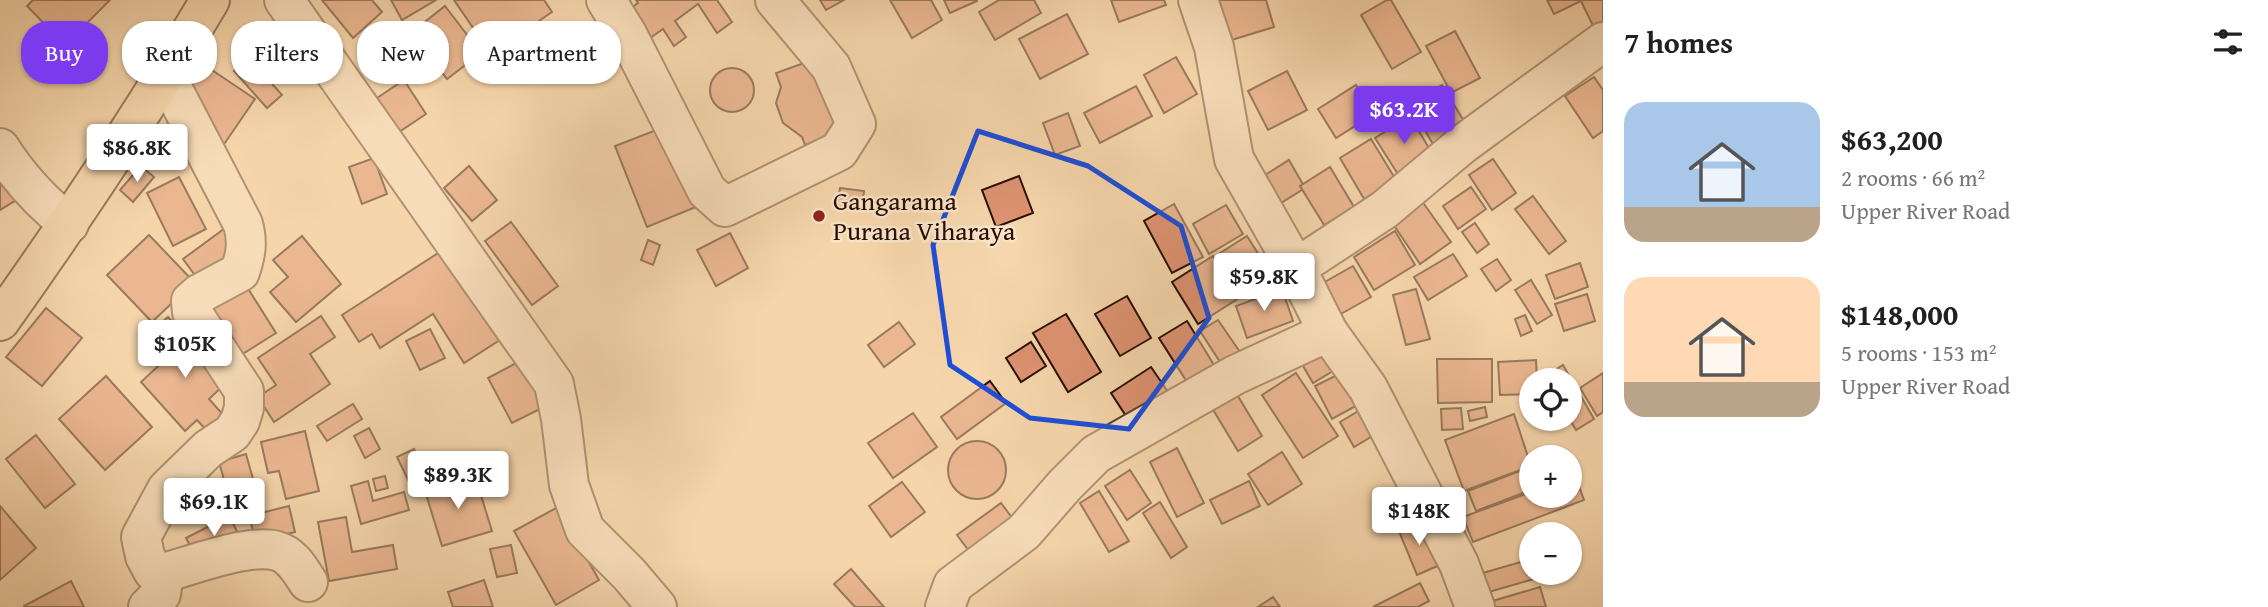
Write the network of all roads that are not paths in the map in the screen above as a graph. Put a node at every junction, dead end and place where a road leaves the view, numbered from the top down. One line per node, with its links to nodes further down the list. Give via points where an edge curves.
1 (210, 0): 6 (highway)
2 (284, 0): 18 (street, via 554,384 569,485 584,530)
3 (606, 0): 4 (street, via 707,191 725,207 839,151 856,124 831,67)
4 (775, 0)
5 (1198, 0): 12 (street, via 1214,47 1234,159)
6 (198, 21)
7 (1603, 42): 12 (street, via 1463,144 1384,210)
8 (161, 84): 11 (highway)
9 (170, 84): 15 (street, via 247,240 240,272 191,301 192,312 244,391 244,408 232,433 185,470 152,514 141,537 153,571)
10 (0, 148): 11 (street, via 44,205)
11 (68, 224): 13 (highway)
12 (1296, 268): 14 (street)
13 (0, 321)
14 (1328, 332): 19 (street, via 1235,375 1096,454 1024,532 953,585); 20 (street, via 1368,388 1459,564)
15 (164, 573): 16 (street, via 249,549 277,551 290,558); 17 (street, via 161,594)
16 (308, 582)
17 (148, 607)
18 (657, 607)
19 (945, 607)
20 (1475, 607)

